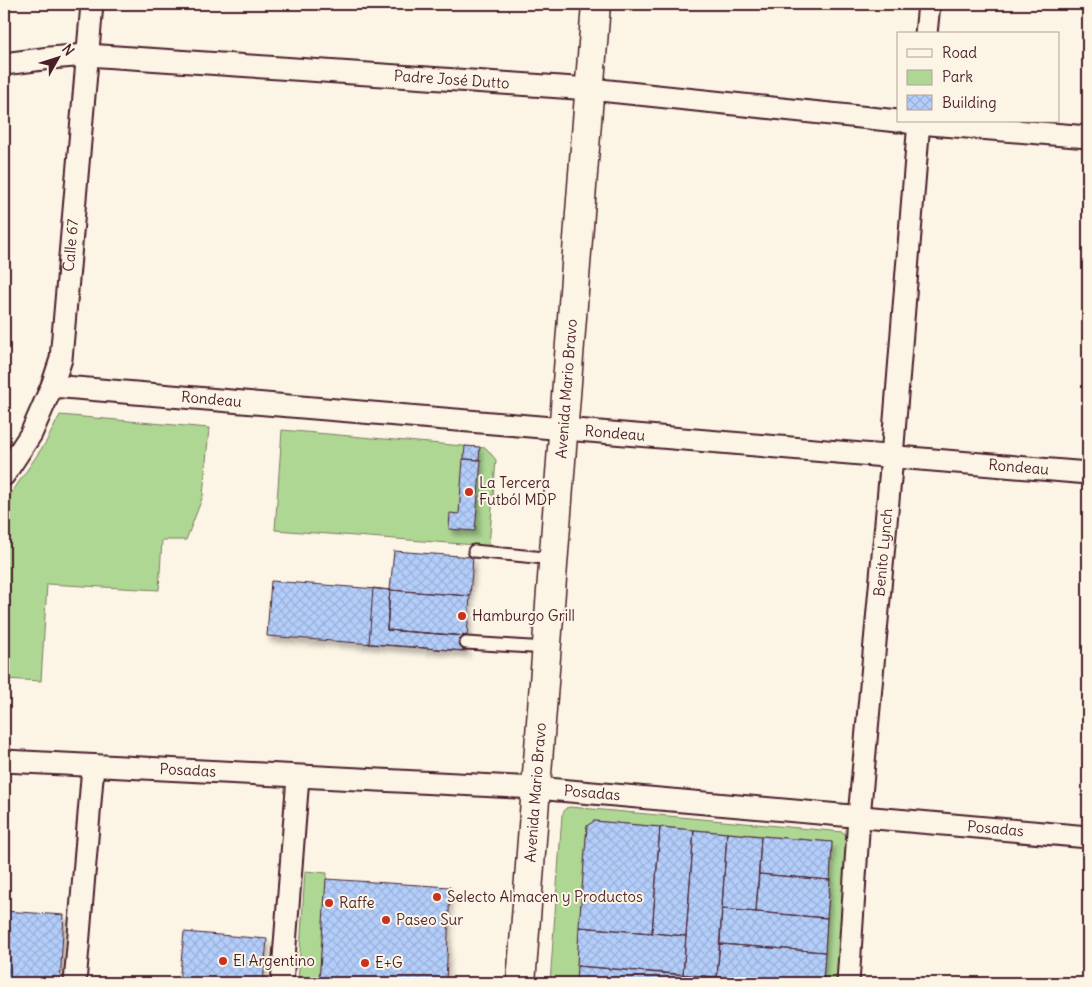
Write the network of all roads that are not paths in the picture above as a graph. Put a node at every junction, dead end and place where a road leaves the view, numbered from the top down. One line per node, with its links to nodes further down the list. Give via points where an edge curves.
1 (92, 4): 5 (street, Calle 67)
2 (596, 4): 7 (main road, Avenida Mario Bravo)
3 (929, 4): 4 (street)
4 (926, 32)
5 (87, 55): 6 (street, Padre José Dutto); 7 (street, Padre José Dutto); 11 (street, Calle 67, via 61,359)
6 (4, 64)
7 (590, 89): 8 (street, Padre José Dutto); 12 (main road, Avenida Mario Bravo)
8 (897, 121)
9 (908, 122): 10 (street, Padre José Dutto); 13 (street, Benito Lynch)
10 (1088, 137)
11 (52, 386): 12 (street, Rondeau); 15 (street, Calle 67, via 31,434)
12 (564, 430): 13 (street, Rondeau); 17 (main road, Avenida Mario Bravo)
13 (892, 457): 14 (street, Rondeau); 24 (street, Benito Lynch)
14 (1088, 473)
15 (4, 475)
16 (474, 551): 17 (lane)
17 (554, 558): 19 (main road, Avenida Mario Bravo)
18 (466, 643): 19 (lane)
19 (547, 648): 23 (main road, Avenida Mario Bravo)
20 (4, 761): 21 (street, Posadas)
21 (93, 766): 22 (street, Posadas); 26 (street)
22 (298, 777): 23 (street, Posadas); 27 (street)
23 (536, 788): 24 (street, Posadas); 28 (main road, Avenida Mario Bravo)
24 (860, 817): 25 (street, Posadas); 29 (street, Benito Lynch)
25 (1088, 837)
26 (75, 983)
27 (282, 983)
28 (522, 983)
29 (848, 983)

